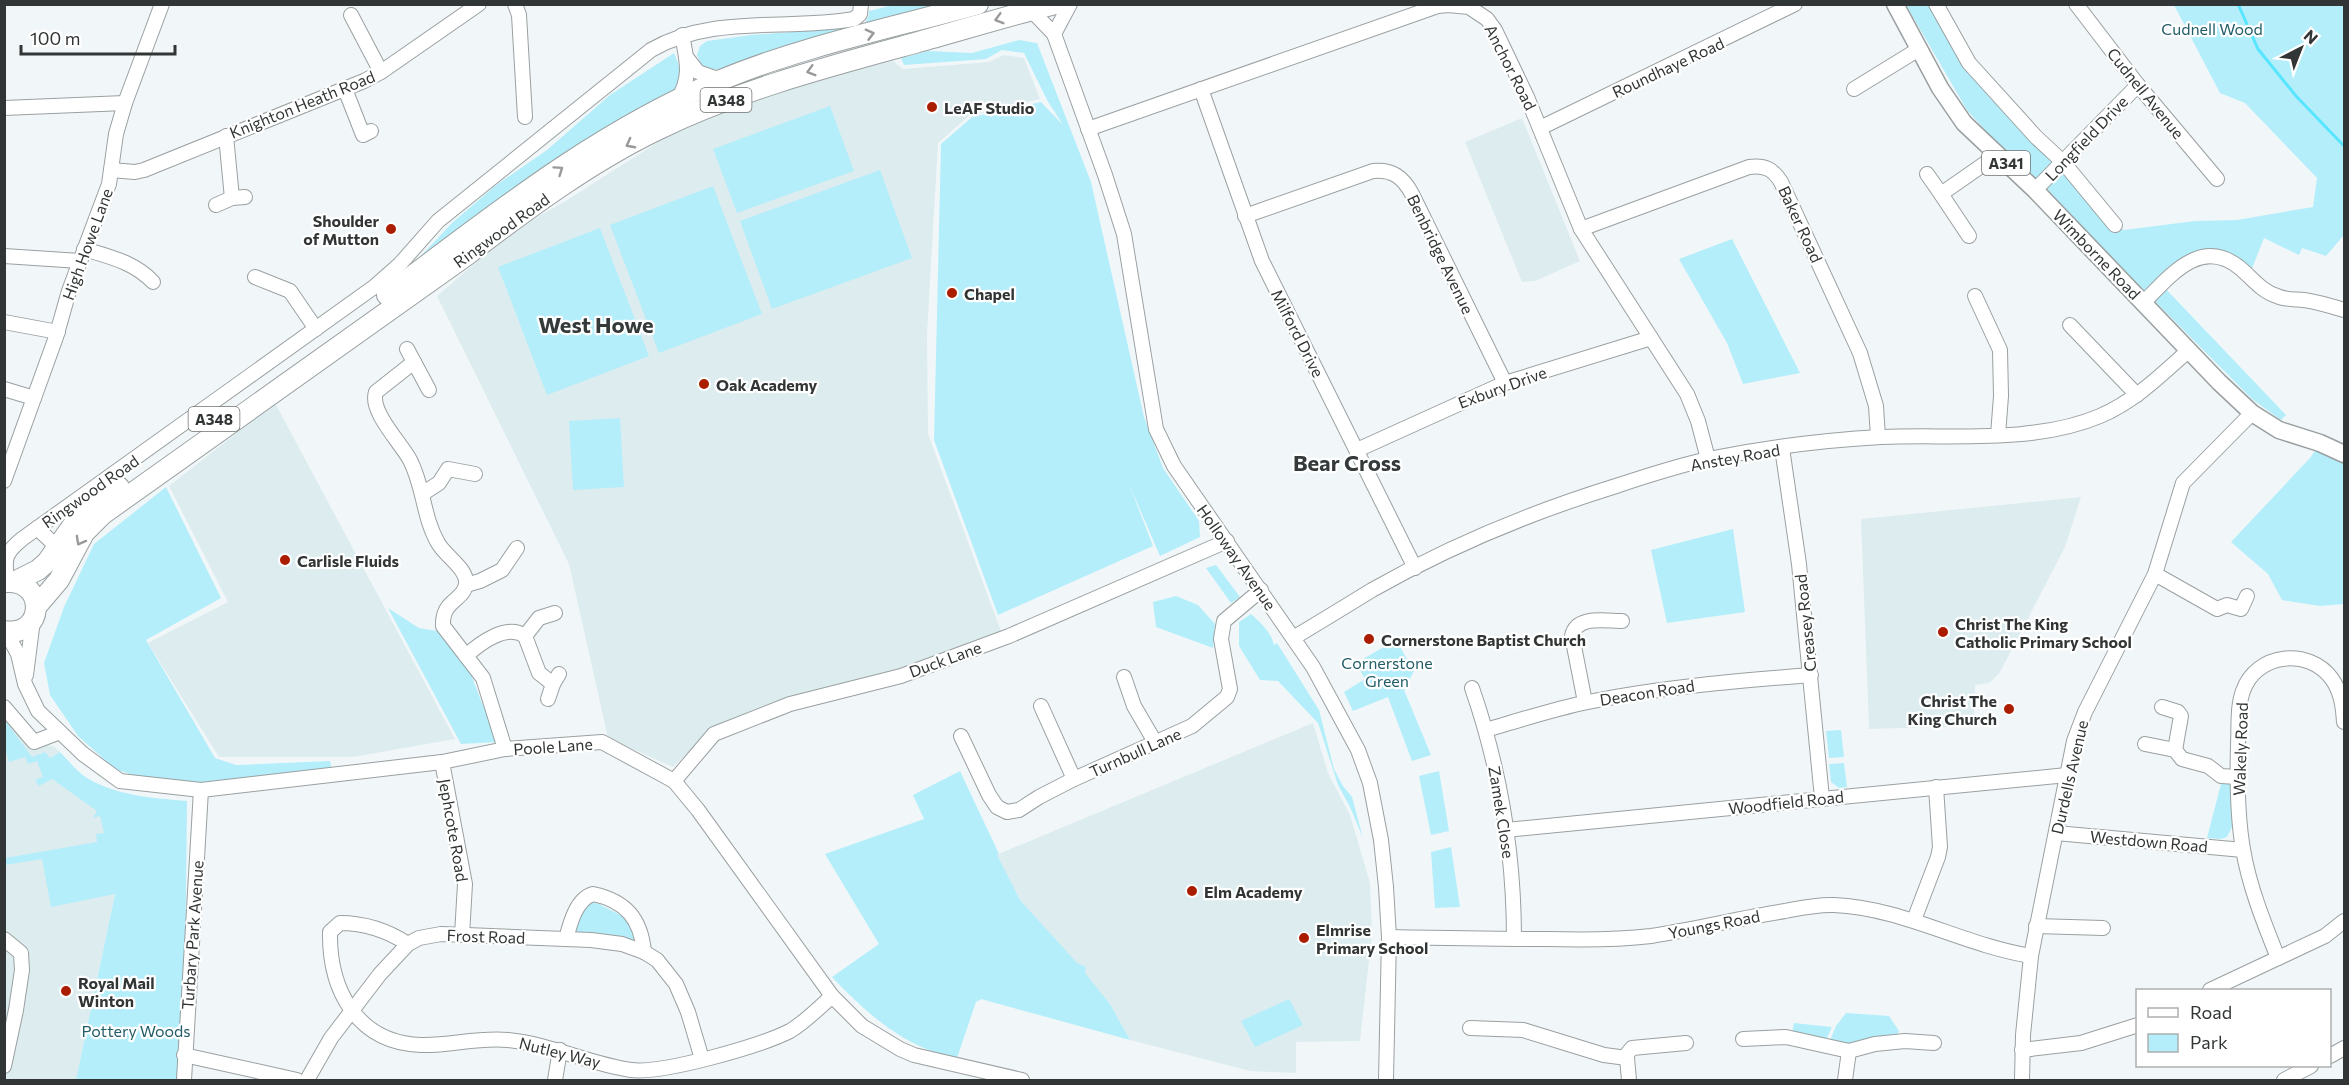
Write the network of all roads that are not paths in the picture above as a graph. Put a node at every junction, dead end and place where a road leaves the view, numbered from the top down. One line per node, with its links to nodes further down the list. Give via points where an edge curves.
1 (162, 4): 27 (street, High Howe Lane)
2 (479, 4): 20 (street, Knighton Heath Road)
3 (515, 4): 29 (street, via 519,15)
4 (861, 4): 17 (street, Ringwood Road, via 860,14 854,19 712,28)
5 (978, 4): 21 (highway, Ringwood Road / A348, one-way to 5, via 798,53)
6 (1055, 4): 13 (highway, Ringwood Road / A348)
7 (1070, 4): 16 (street)
8 (1795, 4): 14 (street, Roundhaye Road)
9 (1895, 4): 18 (main road, Wimborne Road / A341)
10 (1936, 4): 35 (street, Wimborne Road, via 1969,63)
11 (2076, 4): 22 (street, Cudnell Avenue)
12 (1477, 8): 24 (street, Anchor Road, via 1438,6); 30 (street, Anchor Road, via 1496,30)
13 (1031, 10): 16 (street, Holloway Avenue); 87 (highway, Ringwood Road / A348, one-way to 87, via 788,78 717,103 622,149 512,220 103,514 84,533)
14 (1772, 10): 30 (street, Roundhaye Road)
15 (351, 15): 20 (street)
16 (1054, 34): 31 (street, Holloway Avenue)
17 (682, 35): 19 (street); 55 (street, Ringwood Road, via 639,58 438,221 388,276)
18 (1919, 49): 25 (street); 34 (main road, Wimborne Road / A341, via 1964,123)
19 (686, 56): 21 (street, via 698,72); 26 (street, via 686,88)
20 (381, 72): 23 (street, Knighton Heath Road)
21 (721, 80): 26 (highway, Ringwood Road / A348)
22 (2138, 85): 35 (street, Longfield Drive); 38 (street, Cudnell Avenue)
23 (345, 89): 32 (street); 33 (street, Knighton Heath Road)
24 (1201, 89): 31 (street, Anchor Road); 42 (street, Milford Drive)
25 (1854, 89)
26 (677, 101): 78 (highway, Ringwood Road / A348, one-way to 26, via 82,512 563,167)
27 (124, 103): 28 (street); 36 (street, High Howe Lane)
28 (4, 108)
29 (525, 117)
30 (1540, 128): 44 (street, Anchor Road)
31 (1088, 129): 77 (street, Holloway Avenue, via 1124,234 1156,429 1174,466)
32 (363, 135)
33 (226, 136): 36 (street, Knighton Heath Road, via 144,170); 41 (street, via 239,198)
34 (1997, 155): 39 (main road, Wimborne Road / A341); 40 (street)
35 (2063, 162): 39 (street, Longfield Drive); 43 (street, Wimborne Road)
36 (111, 170): 46 (street, High Howe Lane)
37 (1927, 174): 40 (street)
38 (2217, 179)
39 (2035, 190): 51 (main road, Wimborne Road / A341)
40 (1941, 194): 45 (street)
41 (216, 205)
42 (1245, 216): 61 (street, Benbridge Avenue, via 1373,171 1399,176 1412,194); 70 (street, Milford Drive, via 1266,270)
43 (2115, 225)
44 (1581, 229): 57 (street, Anchor Road); 68 (street, Baker Road, via 1747,168 1761,166 1772,170 1860,353 1876,406)
45 (1969, 236)
46 (82, 255): 47 (street); 48 (street, via 129,263); 56 (street, High Howe Lane)
47 (4, 256)
48 (150, 273)
49 (255, 278): 55 (street, via 290,291)
50 (1975, 296): 67 (street, via 2001,350)
51 (2144, 302): 52 (street, via 2183,264 2211,257 2240,267 2264,291 2277,297); 59 (main road, Wimborne Road / A341)
52 (2344, 310)
53 (4, 322): 56 (street)
54 (2070, 325): 64 (street)
55 (316, 329): 76 (street, Ringwood Road)
56 (58, 332): 65 (street, High Howe Lane)
57 (1651, 338): 61 (street, Exbury Drive); 72 (street, Anchor Road, via 1687,394)
58 (407, 350): 60 (street)
59 (2189, 350): 64 (street, Anstey Road); 66 (main road, Wimborne Road / A341)
60 (414, 362): 63 (street); 75 (street, via 376,392 375,402 410,460)
61 (1505, 383): 70 (street, Exbury Drive)
62 (4, 390): 65 (street)
63 (429, 390)
64 (2137, 395): 67 (street, Anstey Road, via 2101,415 2058,429)
65 (34, 399): 74 (street, High Howe Lane)
66 (2252, 413): 71 (main road, Wimborne Road / A341, via 2279,430); 81 (street, Durdells Avenue, via 2183,483)
67 (1998, 435): 68 (street, Anstey Road)
68 (1878, 437): 69 (street, Anstey Road)
69 (1782, 448): 72 (street, Anstey Road); 93 (street, Creasey Road)
70 (1357, 450): 80 (street, Milford Drive)
71 (2344, 454)
72 (1708, 459): 80 (street, Anstey Road, via 1539,512)
73 (475, 474): 75 (street, via 448,469 439,483)
74 (4, 481)
75 (422, 494): 83 (street, via 433,534 443,552 464,573)
76 (37, 528): 78 (street, Ringwood Road); 82 (street, Ringwood Road, via 8,551)
77 (1227, 541): 84 (street, Holloway Avenue); 114 (street, Duck Lane, via 1009,636 901,676 790,704 714,734)
78 (57, 547): 82 (highway, Ringwood Road / A348, via 38,570)
79 (517, 548): 83 (street, via 502,570)
80 (1415, 568): 91 (street, Anstey Road)
81 (2155, 574): 85 (street, via 2217,609 2227,605 2241,609); 111 (street, Durdells Avenue, via 2078,726)
82 (7, 579): 87 (highway, via 28,588 36,600)
83 (465, 585): 92 (street, via 447,607 443,626)
84 (1261, 590): 91 (street, Holloway Avenue); 106 (street, Turnbull Lane, via 1224,621 1221,639 1230,689 1227,697 1192,726)
85 (2247, 596)
86 (555, 613): 90 (street, via 539,618)
87 (35, 614): 89 (highway, via 21,630); 95 (street)
88 (1622, 621): 98 (street, via 1582,622 1573,629)
89 (5, 632): 95 (street, Poole Lane, via 18,654)
90 (525, 636): 92 (street, via 505,633 486,640); 97 (street, via 539,673 546,681 556,679)
91 (1293, 638): 126 (street, Holloway Avenue, via 1344,722 1370,783 1385,869)
92 (466, 656): 108 (street, via 483,678)
93 (1811, 675): 98 (street, Deacon Road, via 1700,684); 117 (street, Creasey Road)
94 (1124, 677): 106 (street, via 1134,706)
95 (26, 684): 104 (street, Poole Lane, via 38,711)
96 (1472, 688): 103 (street, Zamek Close)
97 (548, 699)
98 (1585, 702): 103 (street, Deacon Road)
99 (1041, 706): 113 (street)
100 (4, 707): 104 (street, via 34,742)
101 (2162, 707): 109 (street, via 2181,716)
102 (2344, 722): 112 (street, Wakely Road, via 2342,699 2322,668 2295,658 2268,662 2246,684 2240,701)
103 (1486, 730): 118 (street, Zamek Close)
104 (60, 732): 116 (street, Poole Lane, via 120,781)
105 (961, 736): 113 (street, Turnbull Lane, via 989,795 997,807 1007,812 1019,810)
106 (1155, 742): 113 (street, Turnbull Lane)
107 (2145, 744): 109 (street)
108 (505, 749): 110 (street, Poole Lane); 114 (street, Poole Lane, via 602,742)
109 (2175, 750): 112 (street, via 2182,759 2208,766 2221,776)
110 (442, 762): 116 (street, Poole Lane); 125 (street, Jephcote Road, via 465,884)
111 (2067, 775): 115 (street, Woodfield Road); 119 (street, Durdells Avenue)
112 (2237, 777): 120 (street, Wakely Road)
113 (1074, 779)
114 (674, 781): 135 (street, Poole Lane)
115 (1936, 787): 117 (street, Woodfield Road); 121 (street, via 1940,847)
116 (201, 790): 145 (street, Turbary Park Avenue)
117 (1822, 798): 118 (street, Woodfield Road)
118 (1506, 830): 129 (street, Zamek Close, via 1514,895)
119 (2056, 833): 120 (street, Westdown Road); 123 (street, Durdells Avenue)
120 (2243, 850): 133 (street, Wakely Road)
121 (1914, 920): 129 (street, Youngs Road, via 1832,905 1755,915 1652,936); 132 (street, Youngs Road, via 2004,952)
122 (2344, 921): 133 (street, via 2325,936)
123 (2036, 926): 124 (street); 132 (street, Durdells Avenue)
124 (2103, 928)
125 (462, 935): 128 (street, Frost Road); 130 (street, Frost Road, via 441,934)
126 (1389, 937): 129 (street, Youngs Road); 156 (street, Holloway Avenue)
127 (4, 939): 148 (street, via 21,953 22,970)
128 (566, 939): 131 (street, Frost Road, via 622,944); 131 (street, via 572,918 586,897 593,894 628,911 642,933)
129 (1514, 939)
130 (408, 944): 136 (street, Frost Road); 136 (street, via 395,936 351,923 334,927 330,932 333,965 340,993)
131 (644, 952): 147 (street, Frost Road, via 657,960 676,984)
132 (2031, 956): 143 (street, Durdells Avenue)
133 (2278, 957): 134 (street)
134 (2212, 989)
135 (832, 996): 147 (street, Nutley Way, via 785,1033); 155 (street, Poole Lane, via 862,1026 900,1049)
136 (351, 1012): 142 (street, Nutley Way, via 378,1033 404,1044 506,1040); 153 (street, Frost Road)
137 (2136, 1026): 143 (street, via 2081,1043)
138 (1470, 1028): 146 (street, via 1523,1030 1604,1055)
139 (1743, 1039): 144 (street, via 1786,1037)
140 (1686, 1043): 146 (street, via 1632,1048)
141 (1934, 1043): 144 (street, via 1905,1041)
142 (560, 1050): 150 (street, Nutley Way); 154 (street)
143 (2022, 1050): 159 (street, Durdells Avenue)
144 (1849, 1051): 158 (street)
145 (184, 1055): 151 (street, Turbary Park Avenue); 152 (street)
146 (1627, 1058): 157 (street)
147 (702, 1059): 150 (street, Nutley Way)
148 (4, 1066)
149 (2307, 1067): 160 (street)
150 (660, 1075)
151 (184, 1080)
152 (297, 1080)
153 (307, 1080)
154 (555, 1080)
155 (1022, 1080)
156 (1386, 1080)
157 (1629, 1080)
158 (1845, 1080)
159 (2022, 1080)
160 (2284, 1080)

